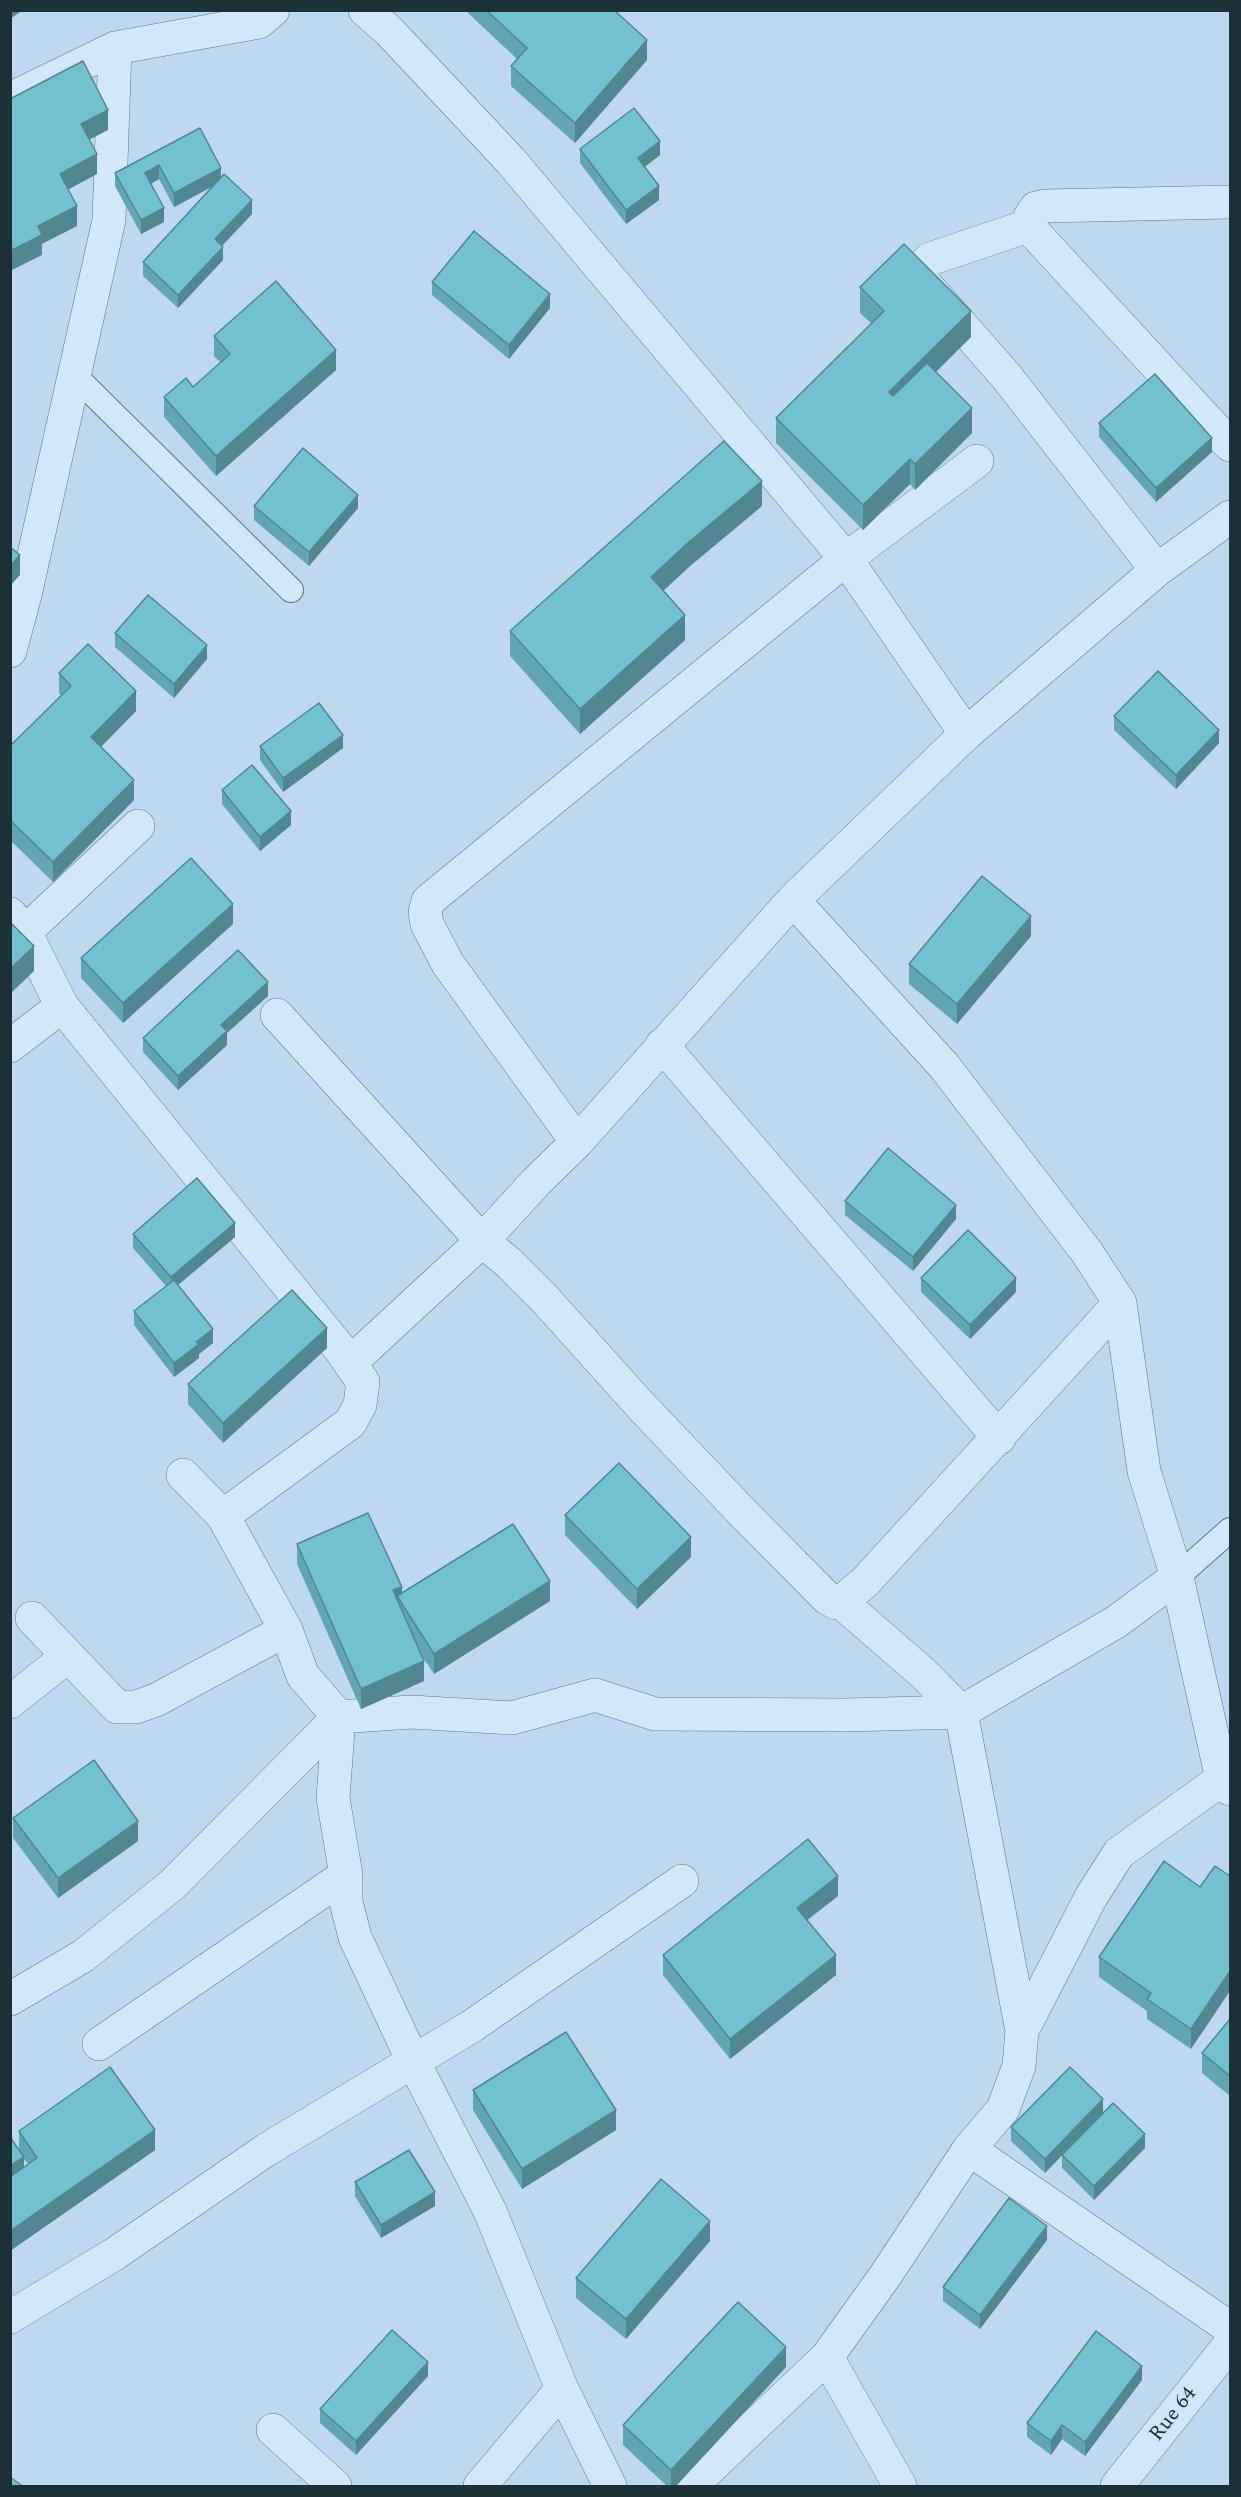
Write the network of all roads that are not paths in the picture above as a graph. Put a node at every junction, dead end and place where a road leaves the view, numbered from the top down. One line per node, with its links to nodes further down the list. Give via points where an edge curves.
1 (273, 10): 3 (street, via 259,22)
2 (365, 10): 11 (street, via 510,160)
3 (115, 48): 4 (street); 7 (street, via 109,220)
4 (10, 99)
5 (1230, 202): 6 (street, via 1046,206 1036,208)
6 (1028, 226): 8 (street); 12 (street, via 930,259 921,275 1006,376)
7 (75, 375): 13 (lane); 14 (street)
8 (1230, 445)
9 (977, 461): 11 (street)
10 (1230, 517): 12 (street)
11 (846, 559): 15 (street); 23 (street, via 428,901 427,924 448,964)
12 (1157, 570): 15 (street)
13 (291, 590)
14 (10, 651)
15 (966, 734): 17 (street)
16 (138, 826): 18 (street)
17 (793, 900): 21 (street); 25 (street, via 944,1066 1086,1251)
18 (18, 923): 19 (street)
19 (62, 1006): 22 (street); 26 (street)
20 (277, 1015): 24 (street)
21 (662, 1045): 23 (street); 27 (street)
22 (10, 1046)
23 (577, 1142): 24 (street)
24 (482, 1241): 26 (street); 32 (street, via 543,1297 749,1520 827,1598)
25 (1120, 1303): 27 (street); 31 (street, via 1144,1471)
26 (351, 1362): 29 (street, via 363,1382 360,1405 350,1423)
27 (999, 1438): 32 (street)
28 (183, 1475): 29 (street)
29 (224, 1516): 34 (street)
30 (1230, 1530): 31 (lane)
31 (1178, 1577): 37 (street, via 1116,1622); 39 (street)
32 (841, 1602): 37 (street, via 924,1674)
33 (32, 1618): 35 (street)
34 (286, 1630): 35 (street, via 184,1687 136,1707 117,1707); 38 (street, via 303,1676)
35 (68, 1656): 36 (street)
36 (10, 1702)
37 (961, 1712): 38 (street, via 655,1714 595,1695 512,1718 411,1712); 43 (street)
38 (339, 1717): 40 (street, via 333,1798); 42 (street, via 172,1885 83,1956)
39 (1226, 1784): 43 (street, via 1119,1854 1090,1897)
40 (346, 1875): 44 (street); 45 (street, via 346,1902 355,1937)
41 (681, 1881): 45 (street, via 472,2026)
42 (10, 1999)
43 (1022, 2031): 46 (street, via 1019,2066 1003,2109)
44 (99, 2044)
45 (414, 2061): 47 (street, via 266,2150 113,2255); 51 (street, via 490,2211)
46 (969, 2149): 48 (street); 50 (street)
47 (10, 2317)
48 (1230, 2328)
49 (1230, 2344): 58 (street, Rue 64)
50 (827, 2357): 56 (street); 57 (street)
51 (562, 2389): 54 (street); 55 (street)
52 (273, 2430): 53 (street)
53 (335, 2487)
54 (480, 2487)
55 (610, 2487)
56 (691, 2487)
57 (900, 2487)
58 (1117, 2487)

